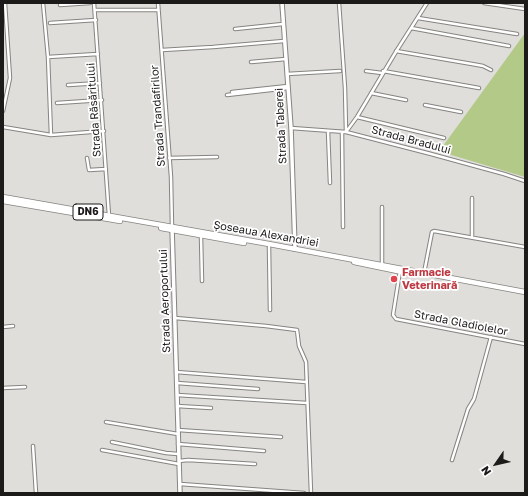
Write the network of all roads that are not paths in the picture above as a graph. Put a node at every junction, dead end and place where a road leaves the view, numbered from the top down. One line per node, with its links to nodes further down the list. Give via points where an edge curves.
1 (5, 3): 19 (street)
2 (43, 3): 28 (street)
3 (90, 3): 10 (street)
4 (94, 3): 12 (street, Strada Răsăritului)
5 (158, 3): 13 (street, Strada Trandafirilor)
6 (282, 3): 17 (street, Strada Taberei)
7 (339, 3): 55 (street)
8 (427, 3): 14 (street)
9 (484, 3): 11 (street)
10 (60, 5)
11 (525, 9)
12 (95, 10): 13 (street); 15 (street, Strada Răsăritului)
13 (159, 10): 25 (street, Strada Trandafirilor)
14 (418, 18): 20 (street); 22 (street)
15 (96, 20): 16 (street); 27 (street, Strada Răsăritului)
16 (50, 23)
17 (283, 24): 21 (street); 23 (street, Strada Taberei)
18 (3, 25): 19 (street)
19 (7, 25): 47 (street, via 10,78)
20 (411, 28): 24 (street); 26 (street)
21 (235, 29)
22 (517, 34)
23 (284, 41): 25 (street); 29 (street, Strada Taberei)
24 (509, 46)
25 (162, 50): 60 (street, Strada Trandafirilor)
26 (396, 51): 31 (street, via 478,65); 34 (street)
27 (98, 54): 28 (street); 36 (street, Strada Răsăritului)
28 (48, 57): 56 (street)
29 (286, 59): 30 (street); 35 (street, Strada Taberei)
30 (251, 62)
31 (491, 70)
32 (340, 71): 35 (street)
33 (366, 71): 34 (street)
34 (383, 72): 39 (street); 41 (street)
35 (287, 74): 38 (street, Strada Taberei)
36 (100, 82): 37 (street); 43 (street, Strada Răsăritului)
37 (68, 85)
38 (288, 87): 40 (street); 42 (street); 51 (street, Strada Taberei)
39 (479, 88)
40 (232, 92)
41 (371, 92): 44 (street); 49 (street)
42 (227, 95)
43 (102, 100): 45 (street); 52 (street, Strada Răsăritului)
44 (406, 100)
45 (57, 103)
46 (425, 105): 48 (street)
47 (3, 111)
48 (461, 112)
49 (356, 117): 55 (street); 57 (street)
50 (3, 127): 56 (street)
51 (290, 128): 53 (street, Strada Bradului); 75 (street, Strada Taberei)
52 (104, 131): 56 (street); 61 (street, Strada Răsăritului)
53 (328, 131): 54 (street, Strada Bradului); 63 (street)
54 (342, 132): 55 (street, Strada Bradului); 69 (street)
55 (346, 132): 62 (street, Strada Bradului)
56 (51, 135)
57 (444, 138)
58 (217, 157): 60 (street)
59 (87, 158): 61 (street, via 89,170)
60 (169, 158): 70 (street, Strada Trandafirilor)
61 (106, 169): 68 (street, Strada Răsăritului)
62 (525, 181)
63 (330, 183)
64 (3, 198): 68 (highway, Șoseaua Alexandriei / DN6)
65 (472, 198): 72 (street)
66 (3, 201): 70 (highway, Șoseaua Alexandriei / DN6)
67 (382, 207): 76 (street)
68 (109, 216): 70 (highway, Șoseaua Alexandriei / DN6)
69 (343, 227)
70 (172, 229): 71 (highway, Șoseaua Alexandriei / DN6); 75 (highway, Șoseaua Alexandriei / DN6); 82 (street, Strada Aeroportului)
71 (201, 236): 73 (highway, Șoseaua Alexandriei / DN6); 79 (street)
72 (472, 236): 74 (street); 78 (street, via 433,231)
73 (269, 247): 77 (highway, Șoseaua Alexandriei / DN6); 81 (street)
74 (525, 247)
75 (295, 249): 76 (highway, Șoseaua Alexandriei / DN6)
76 (382, 265): 78 (highway, Șoseaua Alexandriei / DN6)
77 (400, 271): 80 (highway, Șoseaua Alexandriei / DN6); 85 (street, Strada Gladiolelor, via 394,318)
78 (424, 273): 80 (highway, Șoseaua Alexandriei / DN6)
79 (202, 281)
80 (525, 293)
81 (270, 310)
82 (175, 318): 87 (street, Strada Aeroportului); 88 (street, via 296,329 299,346 306,362)
83 (3, 326): 84 (street)
84 (13, 326)
85 (491, 337): 86 (street, Strada Gladiolelor); 106 (street, via 474,399 468,408)
86 (525, 344)
87 (176, 372): 88 (street); 89 (street, Strada Aeroportului)
88 (306, 382): 94 (street)
89 (176, 383): 92 (street); 93 (street, Strada Aeroportului)
90 (26, 387): 91 (street)
91 (3, 388)
92 (258, 389)
93 (177, 395): 94 (street); 95 (street, Strada Aeroportului)
94 (307, 403): 113 (street)
95 (177, 406): 96 (street); 98 (street, Strada Aeroportului)
96 (211, 408)
97 (106, 422): 98 (street)
98 (178, 432): 99 (street); 101 (street, Strada Aeroportului)
99 (281, 437)
100 (112, 442): 105 (street)
101 (178, 444): 104 (street); 105 (street, Strada Aeroportului)
102 (33, 446): 110 (street)
103 (102, 450): 107 (street)
104 (264, 451)
105 (178, 454): 107 (street, Strada Aeroportului)
106 (452, 460)
107 (179, 462): 108 (street, via 188,460); 109 (street, Strada Aeroportului)
108 (255, 464)
109 (180, 484): 111 (street, Strada Aeroportului); 112 (street)
110 (36, 493)
111 (180, 493)
112 (304, 493)
113 (311, 493)

